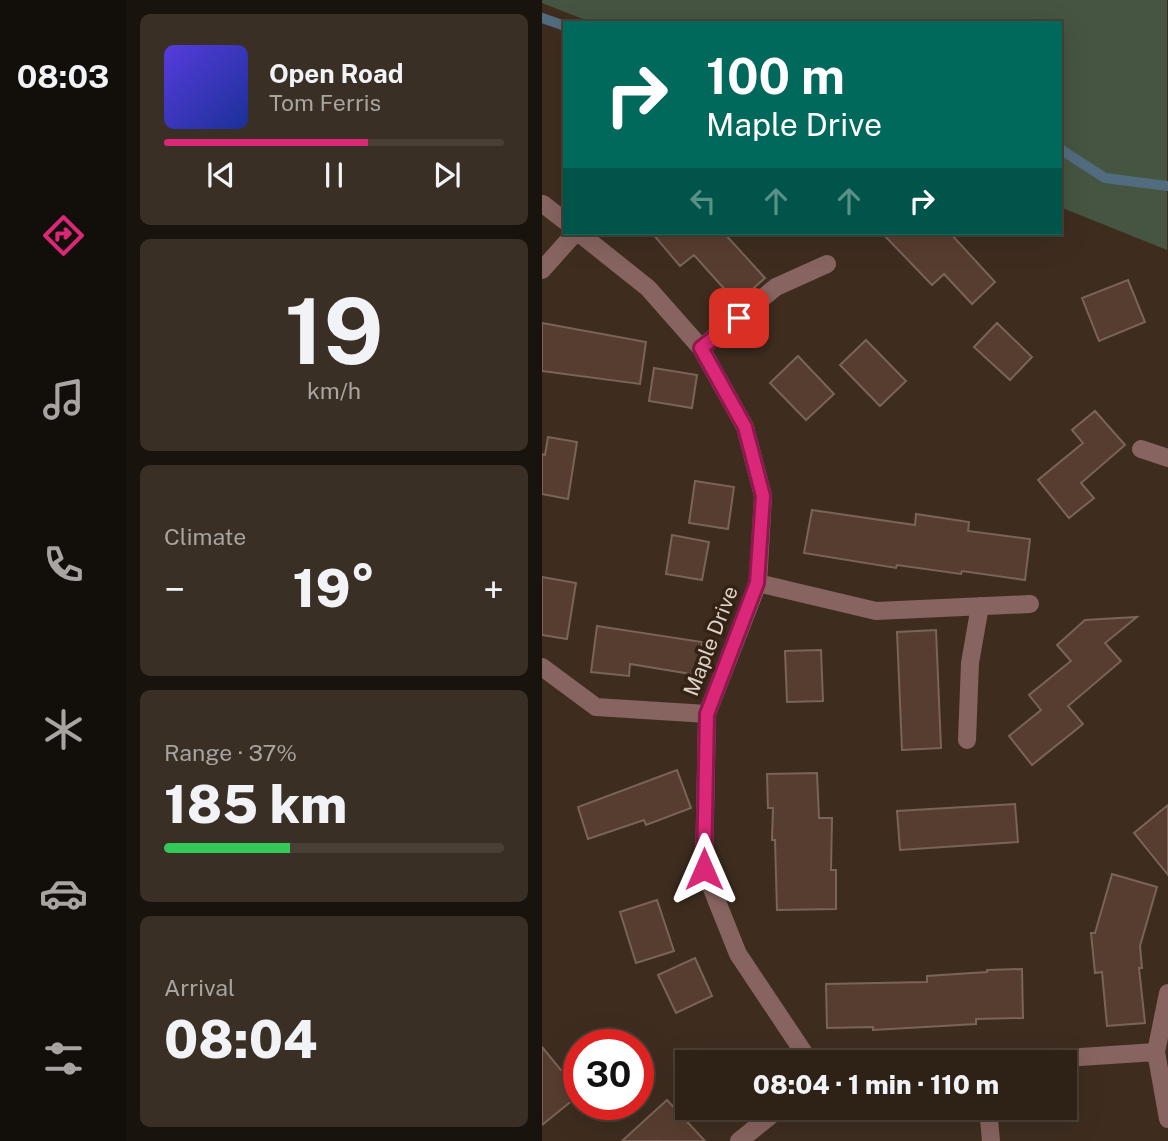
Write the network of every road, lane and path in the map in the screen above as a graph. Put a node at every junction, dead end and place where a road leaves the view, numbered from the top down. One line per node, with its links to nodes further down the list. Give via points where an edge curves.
1 (543, 204): 2 (street)
2 (563, 220)
3 (575, 235): 6 (street)
4 (580, 235): 7 (street, Maple Drive, via 648,288)
5 (827, 264): 7 (street, via 776,287)
6 (542, 270)
7 (701, 348): 10 (street, Maple Drive, via 745,427 763,496)
8 (1141, 449): 9 (street)
9 (1167, 458)
10 (757, 583): 12 (street, via 876,611); 14 (street, Maple Drive)
11 (1030, 604): 12 (street)
12 (980, 606): 15 (street, via 970,663)
13 (542, 667): 14 (street, via 596,707)
14 (707, 714): 17 (street, Maple Drive, via 704,869 737,954)
15 (967, 740)
16 (1167, 993): 18 (street)
17 (802, 1050)
18 (1156, 1052): 19 (street); 20 (street)
19 (1077, 1057)
20 (1167, 1119)
21 (765, 1120): 23 (street)
22 (989, 1120): 24 (street)
23 (739, 1141)
24 (991, 1141)

